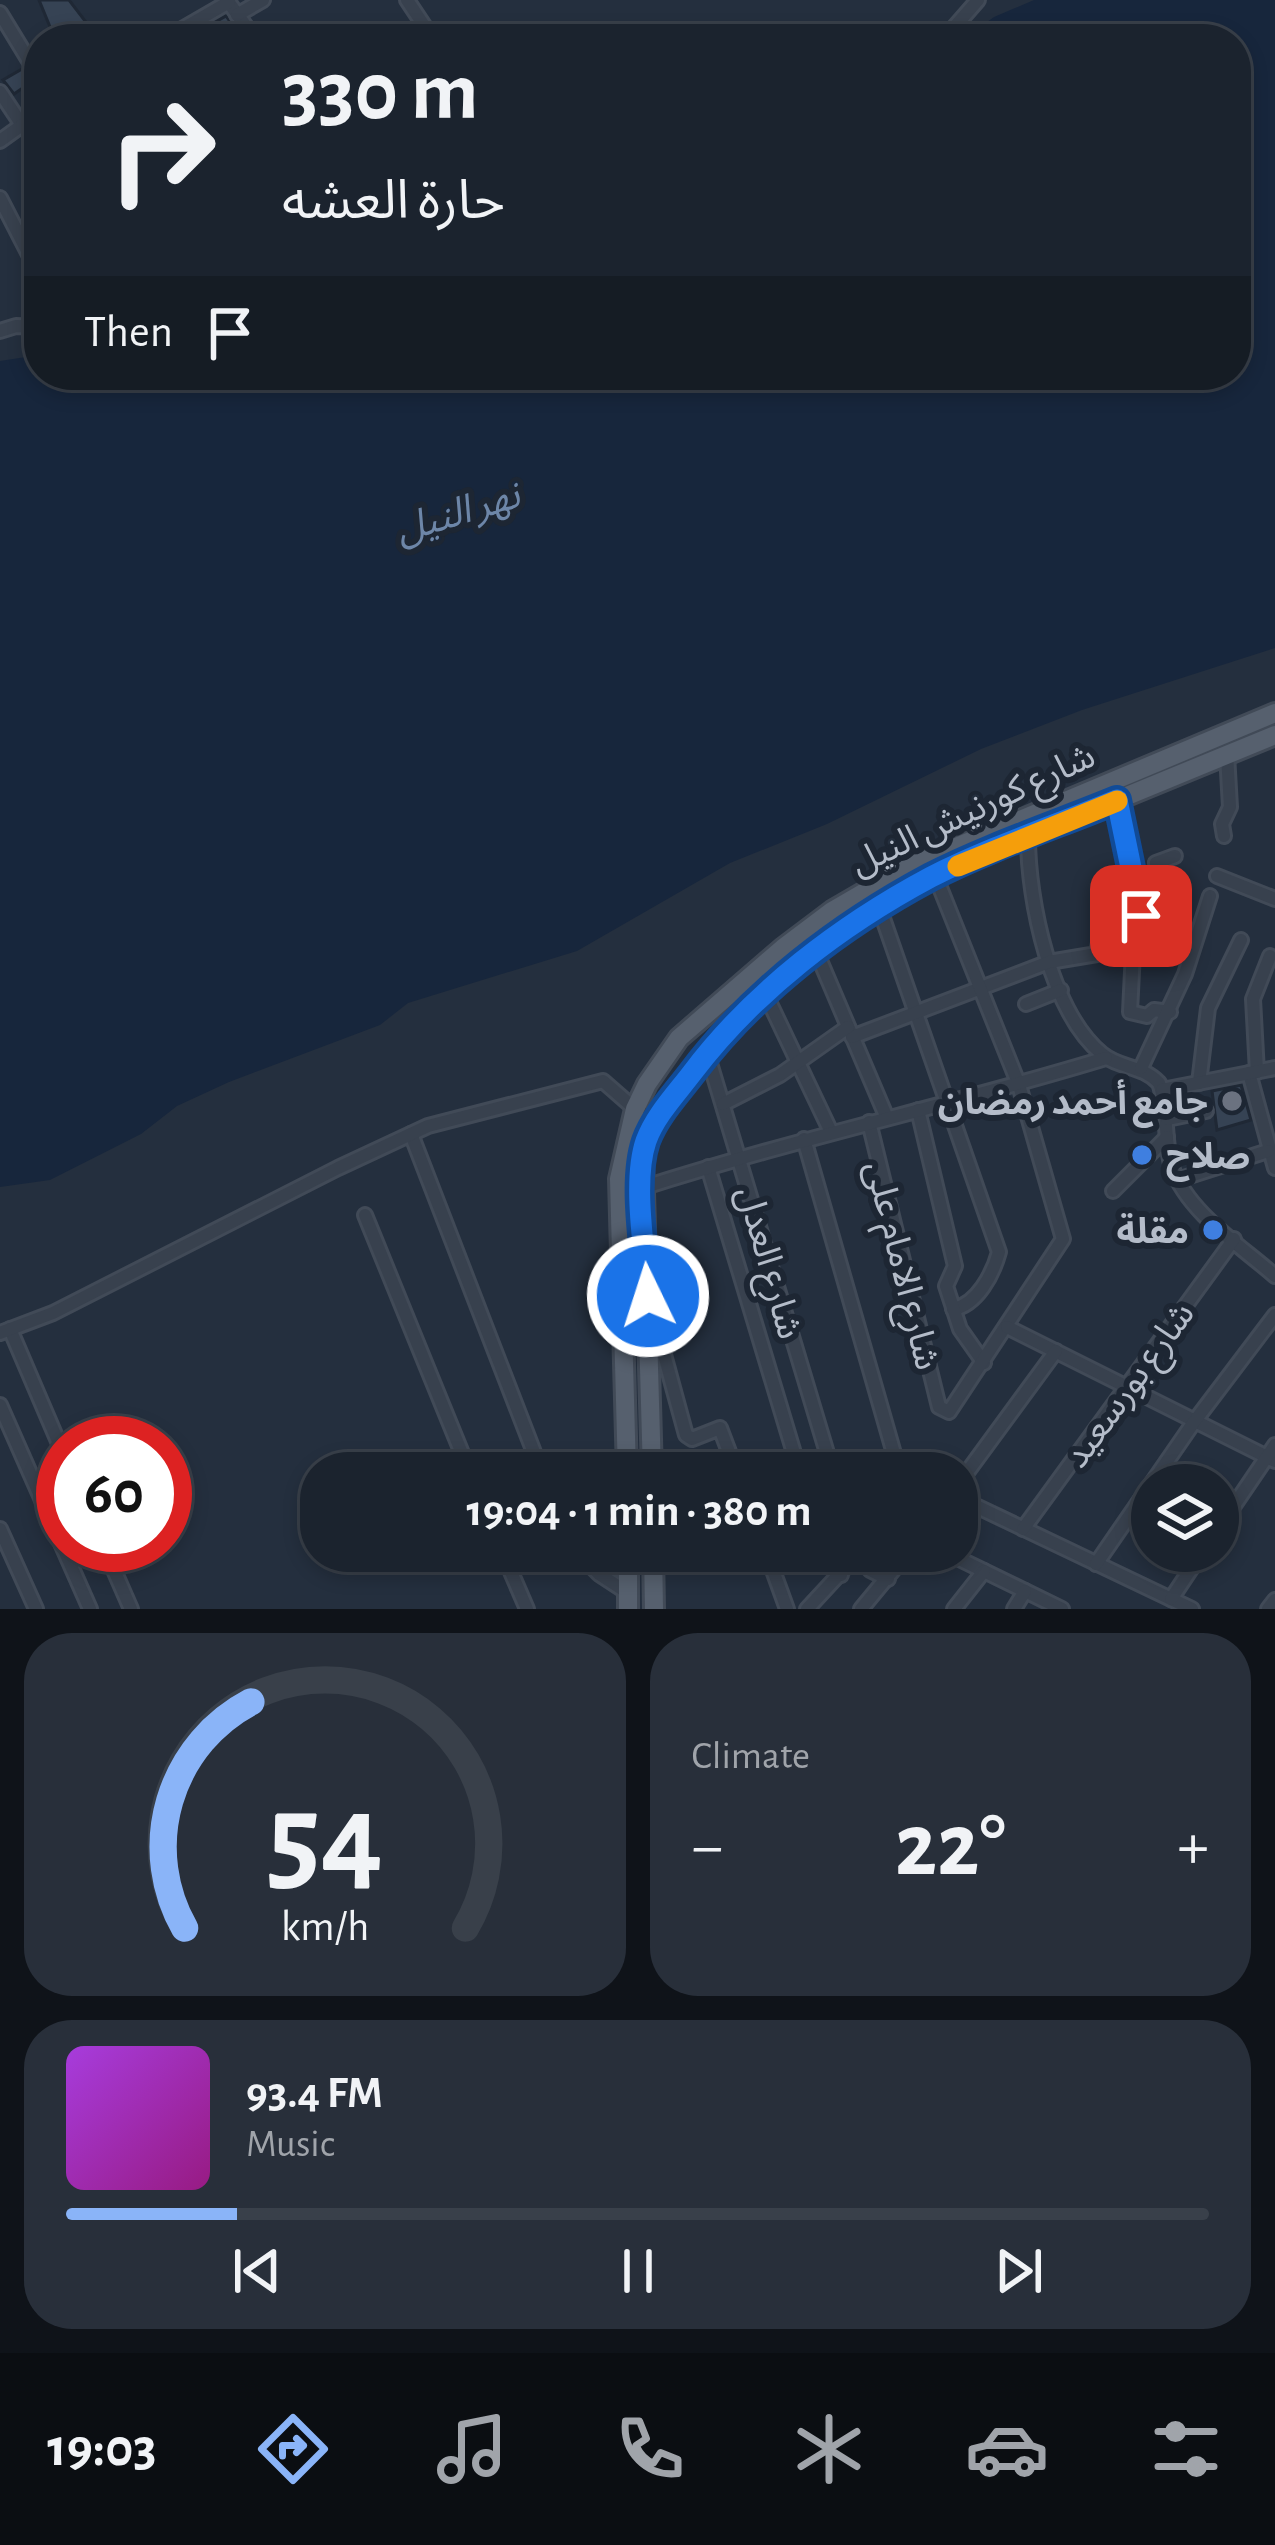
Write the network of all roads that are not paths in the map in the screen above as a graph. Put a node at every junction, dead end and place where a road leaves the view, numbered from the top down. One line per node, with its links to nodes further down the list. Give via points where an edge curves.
1 (263, 0): 3 (street)
2 (978, 0): 6 (street)
3 (231, 6): 5 (street)
4 (0, 14): 7 (street)
5 (195, 24)
6 (957, 24)
7 (24, 53)
8 (0, 92): 9 (street)
9 (22, 125): 10 (street)
10 (0, 141)
11 (0, 198): 12 (street)
12 (24, 245)
13 (1275, 713): 49 (main road, شارع كورنيش النيل, via 956,844 832,911 679,1038)
14 (1275, 735): 15 (main road, شارع كورنيش النيل)
15 (1227, 754): 16 (main road, شارع كورنيش النيل); 17 (street)
16 (1117, 800): 18 (main road, شارع كورنيش النيل); 19 (street, via 1143,916 1160,916 1156,863)
17 (1224, 836)
18 (1028, 837): 20 (main road, شارع كورنيش النيل); 30 (street, via 1034,913)
19 (1175, 856)
20 (935, 875): 25 (main road, شارع كورنيش النيل); 31 (street)
21 (1217, 876): 24 (street)
22 (1107, 896): 30 (street, via 1099,952)
23 (1210, 896): 36 (street)
24 (1275, 899)
25 (879, 907): 28 (main road, شارع كورنيش النيل); 35 (street)
26 (1134, 931): 36 (street, via 1129,1010)
27 (1241, 940): 44 (street, via 1208,1008)
28 (816, 950): 33 (main road, شارع كورنيش النيل); 37 (street)
29 (1270, 956): 43 (street, via 1253,999)
30 (1049, 962): 31 (street); 32 (street)
31 (980, 988): 35 (street); 45 (street)
32 (1061, 989): 34 (street); 39 (street, via 1083,1034)
33 (765, 993): 38 (main road, شارع كورنيش النيل); 40 (street)
34 (1026, 1004)
35 (917, 1012): 37 (street); 47 (street)
36 (1170, 1012): 41 (street)
37 (850, 1032): 40 (street); 52 (street)
38 (707, 1053): 48 (street, شارع العدل); 54 (main road, شارع كورنيش النيل)
39 (1106, 1058): 41 (street); 45 (street)
40 (798, 1063): 48 (street); 56 (street)
41 (1142, 1068): 46 (street)
42 (1275, 1068): 43 (street)
43 (1253, 1073): 44 (street); 60 (street)
44 (1198, 1083): 46 (street)
45 (1019, 1084): 47 (street); 73 (street, via 1063,1239)
46 (1162, 1090): 53 (street)
47 (948, 1102): 50 (street); 71 (street, via 999,1255 975,1298)
48 (723, 1104): 61 (street, شارع العدل)
49 (635, 1109): 54 (street); 57 (street, via 603,1082 589,1082); 83 (main road, شارع كورنيش النيل, via 618,1203)
50 (918, 1110): 52 (street); 71 (street, via 955,1266 946,1283)
51 (1206, 1111): 53 (street)
52 (886, 1118): 55 (street)
53 (1167, 1118): 58 (street)
54 (656, 1120): 65 (main road, شارع كورنيش النيل)
55 (869, 1122): 56 (street); 76 (street, شارع الامام على, via 939,1407 953,1409)
56 (830, 1132): 59 (street)
57 (411, 1134): 74 (street); 82 (street)
58 (1167, 1137): 64 (street); 66 (street)
59 (804, 1139): 61 (street); 88 (street)
60 (1268, 1151): 63 (street); 64 (street)
61 (740, 1157): 62 (street); 87 (street, شارع العدل)
62 (708, 1167): 65 (street); 86 (street)
63 (1275, 1167)
64 (1177, 1180): 68 (street)
65 (641, 1188): 70 (main road, شارع كورنيش النيل)
66 (1113, 1191)
67 (364, 1215): 81 (street)
68 (1234, 1239): 69 (street); 77 (street, شارع بورسعيد)
69 (1275, 1276)
70 (648, 1296): 84 (main road, شارع كورنيش النيل); 85 (street, via 686,1435 720,1428)
71 (952, 1309): 76 (street)
72 (1275, 1315): 80 (street)
73 (1007, 1327): 75 (street); 76 (street)
74 (5, 1331): 79 (street)
75 (1056, 1351): 77 (street); 90 (street)
76 (983, 1363)
77 (1124, 1386): 80 (street); 93 (street, شارع بورسعيد)
78 (0, 1405): 116 (street)
79 (45, 1416)
80 (1194, 1422): 89 (street); 95 (street)
81 (461, 1452)
82 (534, 1452)
83 (626, 1452)
84 (652, 1452)
85 (729, 1452)
86 (794, 1452)
87 (827, 1452)
88 (895, 1452)
89 (1272, 1454): 91 (street)
90 (978, 1457)
91 (1239, 1500)
92 (978, 1508): 93 (street)
93 (1022, 1528): 95 (street)
94 (0, 1529): 115 (street)
95 (1096, 1564): 111 (street)
96 (978, 1568): 97 (street)
97 (984, 1571): 110 (street); 122 (street)
98 (115, 1572): 117 (street)
99 (511, 1572): 118 (street)
100 (597, 1572): 113 (street)
101 (653, 1572): 119 (main road)
102 (774, 1572): 120 (street)
103 (839, 1572): 108 (street)
104 (843, 1572): 108 (street)
105 (874, 1572): 109 (street)
106 (893, 1572): 109 (street)
107 (1189, 1572): 111 (street)
108 (841, 1575): 121 (street)
109 (888, 1579): 114 (street)
110 (1025, 1591): 123 (street); 124 (street)
111 (1171, 1599): 125 (street)
112 (1275, 1600): 126 (street)
113 (628, 1601)
114 (870, 1607)
115 (35, 1609)
116 (90, 1609)
117 (131, 1609)
118 (527, 1609)
119 (654, 1609)
120 (788, 1609)
121 (807, 1609)
122 (954, 1609)
123 (1014, 1609)
124 (1062, 1609)
125 (1192, 1609)
126 (1268, 1609)

